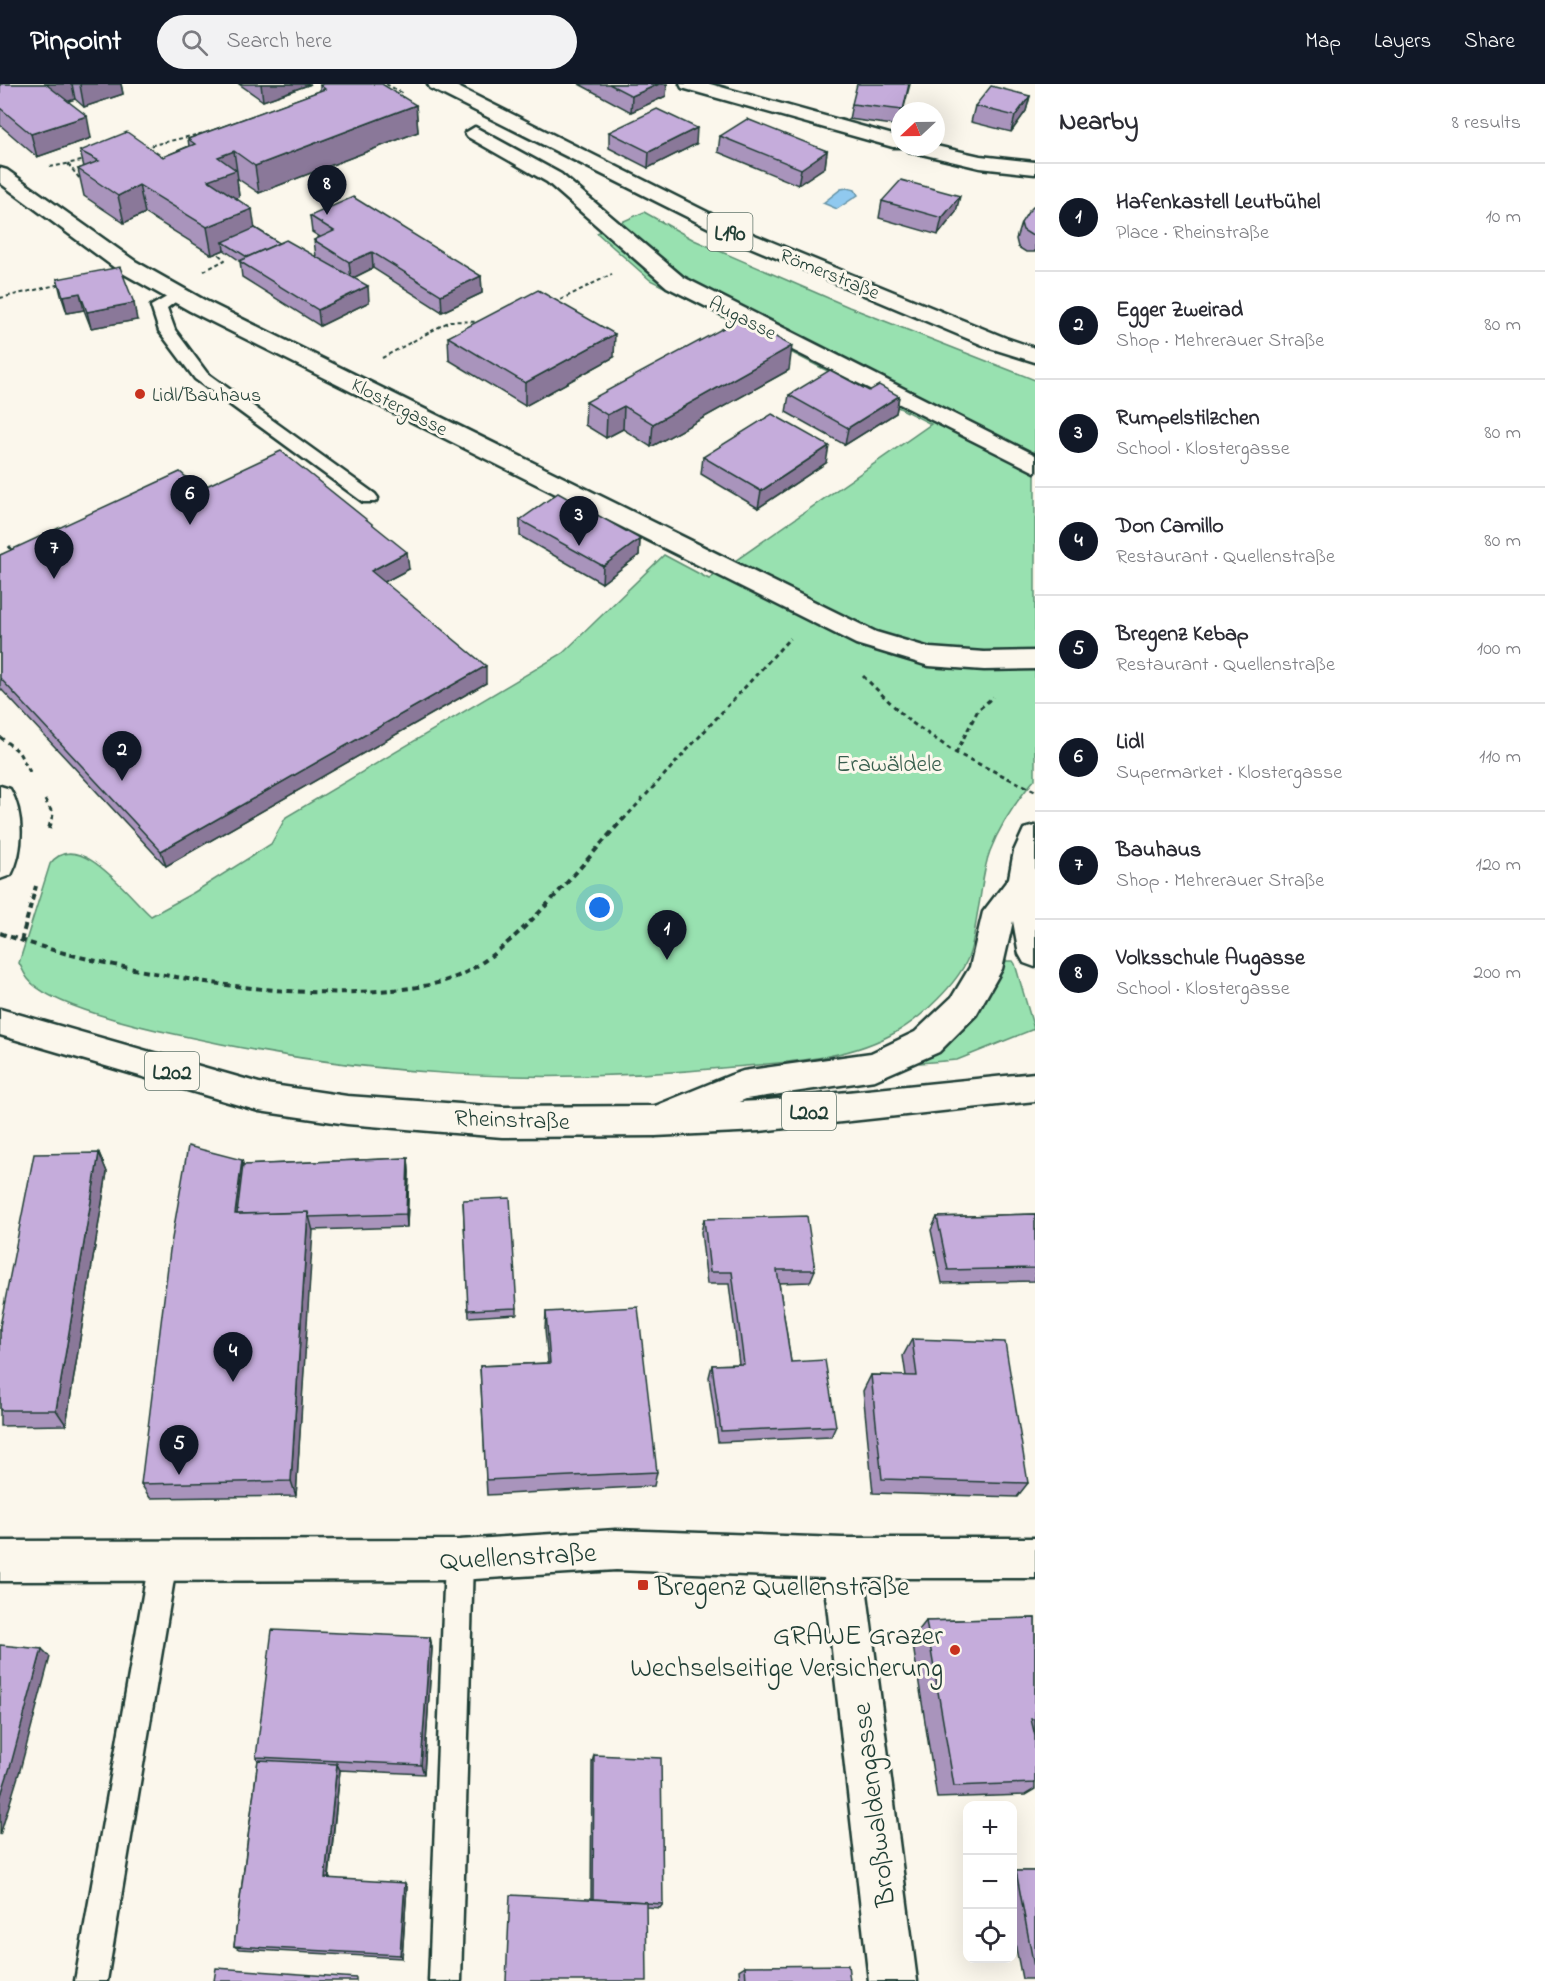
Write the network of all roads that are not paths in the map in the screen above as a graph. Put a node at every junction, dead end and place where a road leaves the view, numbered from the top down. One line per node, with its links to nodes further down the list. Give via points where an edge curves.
1 (437, 84): 9 (main road, Römerstraße / L190, via 738,235)
2 (689, 84): 4 (main road)
3 (475, 133): 10 (main road, Augasse, via 554,178 675,282)
4 (891, 140)
5 (945, 154): 6 (main road)
6 (1035, 168)
7 (0, 174): 8 (main road, Klostergasse, via 128,266)
8 (179, 294): 11 (lane, via 159,306 166,331 201,376); 12 (main road, Klostergasse, via 866,638 929,657)
9 (1035, 355)
10 (1035, 465)
11 (369, 498)
12 (1033, 660)
13 (0, 797): 15 (main road, via 6,819)
14 (1035, 837): 16 (main road, via 1029,847)
15 (0, 867)
16 (1022, 883): 17 (main road); 20 (main road, via 999,912 986,969 964,1006 927,1042 875,1066 743,1085)
17 (1035, 954)
18 (0, 1022): 20 (main road, Rheinstraße / L202, via 259,1096 347,1110 502,1122)
19 (1035, 1087): 20 (main road, Rheinstraße / L202, via 759,1116)
20 (656, 1121)
21 (842, 1558): 22 (main road, Quellenstraße); 23 (main road, Quellenstraße, via 616,1550); 28 (main road, Broßwaldengasse)
22 (1035, 1558)
23 (459, 1560): 25 (main road, Quellenstraße); 27 (lane)
24 (0, 1561): 25 (main road, Quellenstraße)
25 (162, 1561): 26 (lane)
26 (91, 1981)
27 (445, 1981)
28 (893, 1981)

